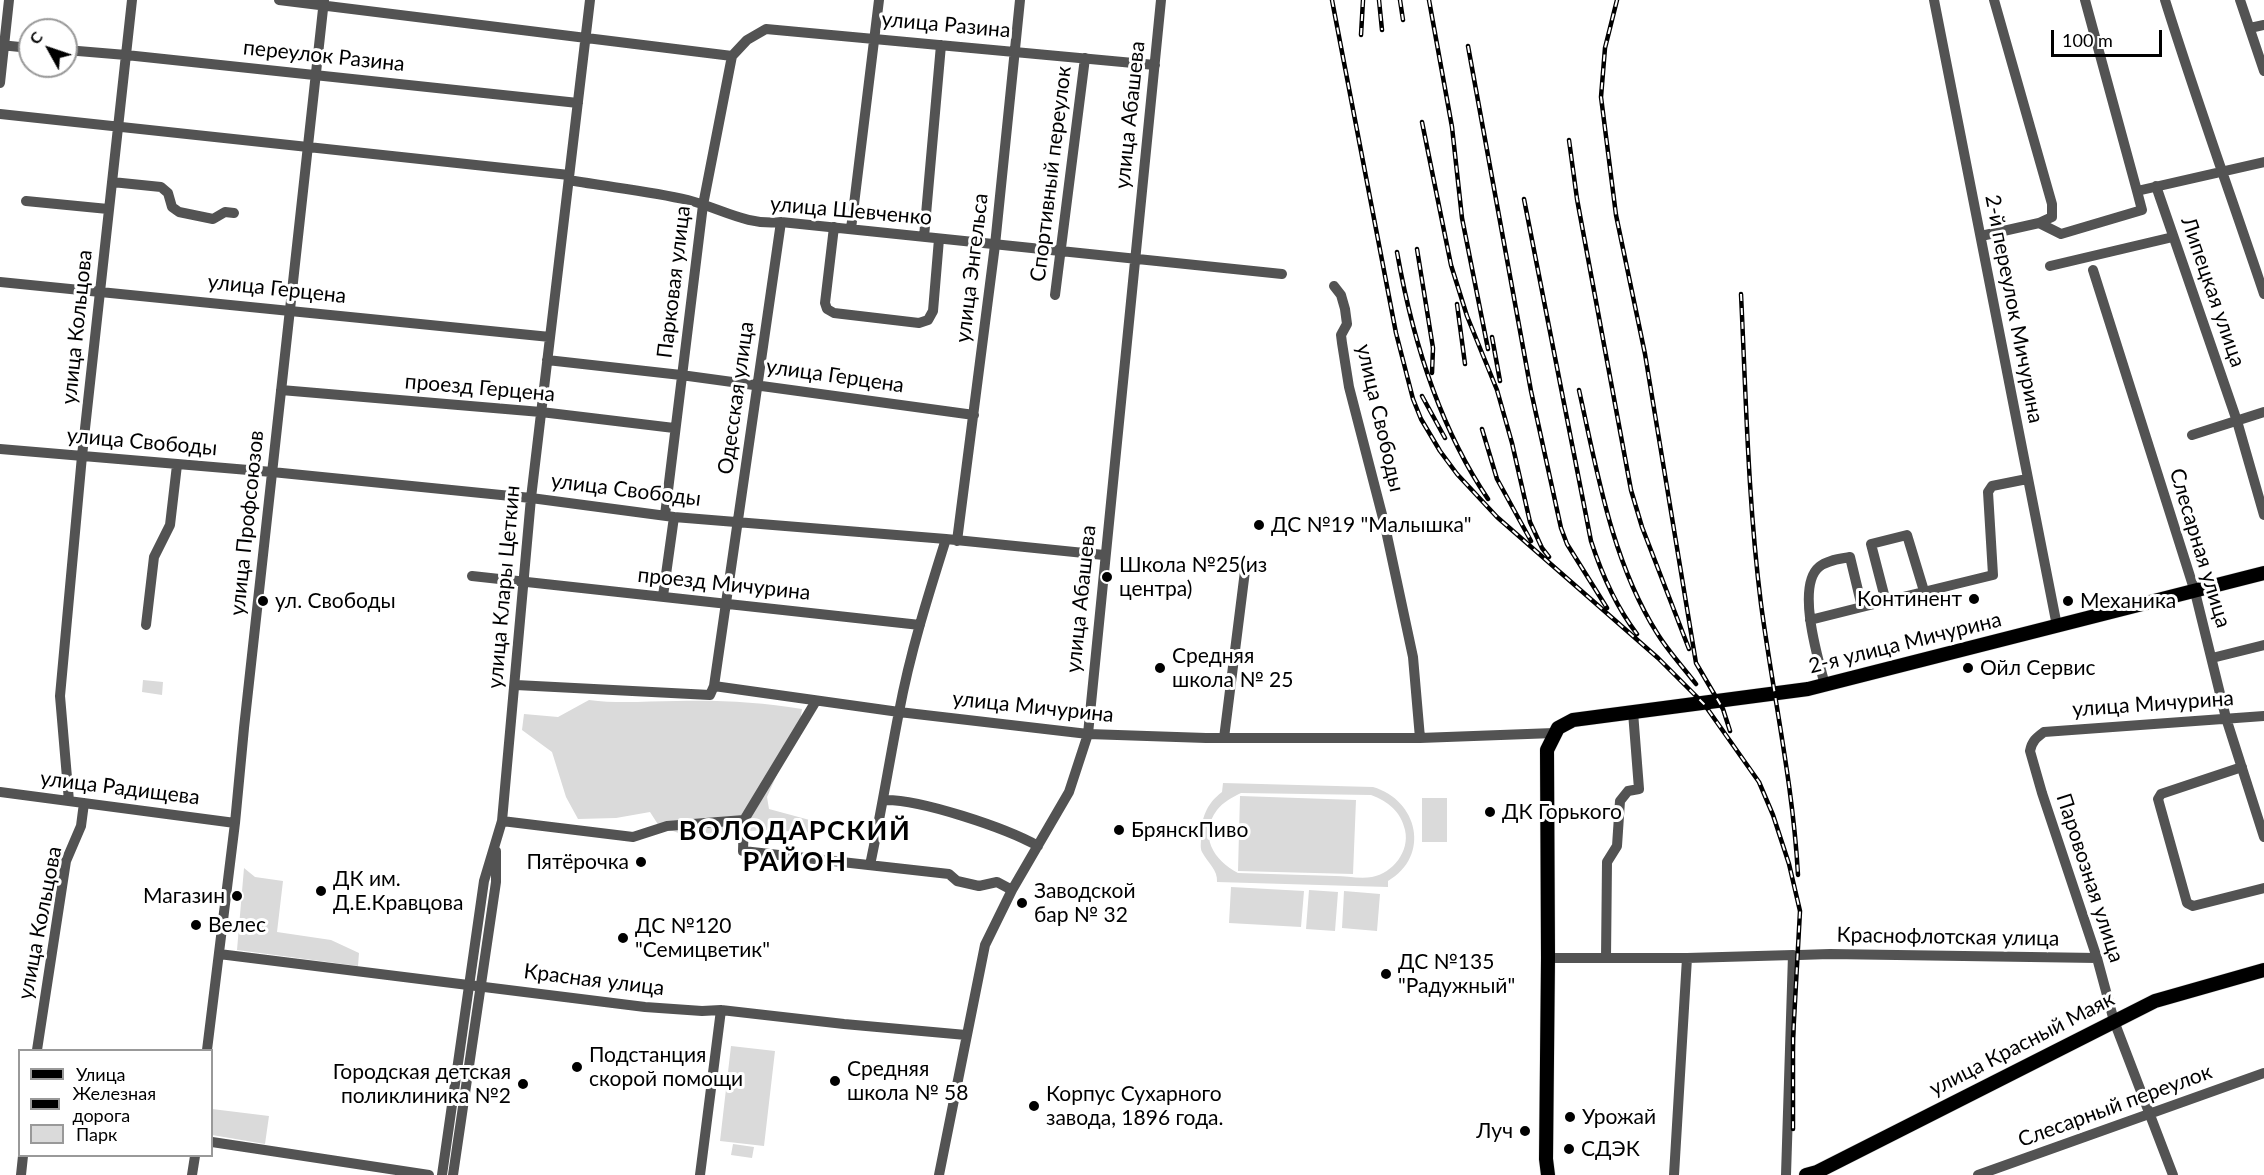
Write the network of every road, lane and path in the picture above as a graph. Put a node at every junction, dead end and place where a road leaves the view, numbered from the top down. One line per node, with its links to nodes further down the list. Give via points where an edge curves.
1 (9, 0): 19 (street)
2 (132, 0): 23 (street, улица Кольцова)
3 (279, 0): 13 (street)
4 (590, 0): 16 (street, улица Клары Цеткин)
5 (879, 0): 17 (street)
6 (1020, 0): 22 (street, улица Энгельса)
7 (1161, 0): 26 (street, улица Абашева)
8 (1934, 0): 50 (street, 2-й переулок Мичурина)
9 (1994, 0): 47 (street, via 2052,204 2052,217)
10 (2085, 0): 39 (street)
11 (2165, 0): 35 (street)
12 (2240, 0): 15 (street)
13 (324, 2): 16 (street); 28 (street, улица Профсоюзов)
14 (2264, 25): 15 (street)
15 (2250, 28): 27 (street)
16 (586, 38): 24 (street); 30 (street, улица Клары Цеткин)
17 (874, 39): 18 (street, улица Разина); 24 (street, улица Разина, via 766,29 747,40); 49 (street)
18 (941, 45): 22 (street, улица Разина); 51 (street)
19 (2, 46): 20 (street); 29 (street)
20 (18, 47)
21 (78, 51): 23 (street, переулок Разина)
22 (1014, 51): 25 (street, улица Разина); 54 (street, улица Энгельса)
23 (126, 55): 28 (street, переулок Разина); 32 (street, улица Кольцова)
24 (732, 56): 41 (street, Парковая улица)
25 (1085, 58): 26 (street, улица Разина); 55 (street, Спортивный переулок)
26 (1155, 65): 56 (street, улица Абашева)
27 (2264, 71)
28 (316, 75): 30 (street, переулок Разина); 33 (street, улица Профсоюзов)
29 (0, 83)
30 (578, 103): 36 (street, улица Клары Цеткин)
31 (0, 114): 32 (street, улица Шевченко)
32 (118, 129): 33 (street, улица Шевченко); 37 (street, улица Кольцова)
33 (308, 147): 36 (street, улица Шевченко); 65 (street, улица Профсоюзов)
34 (2264, 162): 35 (street)
35 (2223, 171): 38 (street); 63 (street)
36 (569, 178): 41 (street, улица Шевченко); 66 (street, улица Клары Цеткин)
37 (112, 182): 43 (street, улица Кольцова); 45 (street, via 161,187 179,212 213,219 225,212)
38 (2156, 186): 39 (street); 42 (street, Липецкая улица)
39 (2137, 191): 44 (street)
40 (27, 201): 43 (street)
41 (703, 205): 46 (street, улица Шевченко, via 744,220); 68 (street, Парковая улица)
42 (2162, 206): 44 (street); 52 (street, Липецкая улица)
43 (108, 209): 62 (street, улица Кольцова)
44 (2142, 210): 47 (street, via 2061,234)
45 (234, 213)
46 (781, 222): 48 (street, улица Шевченко); 69 (street, Одесская улица)
47 (2039, 223): 50 (street)
48 (834, 227): 49 (street, улица Шевченко); 53 (street, via 827,309 919,323 928,320 933,311)
49 (851, 229): 51 (street, улица Шевченко)
50 (1981, 236): 81 (street, 2-й переулок Мичурина)
51 (924, 237): 53 (street, улица Шевченко)
52 (2173, 237): 57 (street); 74 (street, Липецкая улица)
53 (939, 239): 54 (street, улица Шевченко)
54 (994, 245): 55 (street, улица Шевченко); 73 (street, улица Энгельса)
55 (1061, 252): 56 (street, улица Шевченко); 64 (street, Спортивный переулок)
56 (1135, 260): 59 (street, улица Шевченко); 87 (street, улица Абашева)
57 (2050, 266)
58 (2093, 270): 93 (street, Слесарная улица)
59 (1282, 274)
60 (0, 282): 62 (street, улица Герцена)
61 (1334, 286): 116 (street, улица Свободы, via 1345,309 1347,324 1341,335 1349,387 1413,657)
62 (100, 291): 65 (street, улица Герцена); 78 (street, улица Кольцова)
63 (2264, 294)
64 (1054, 295)
65 (290, 309): 66 (street, улица Герцена); 70 (street, улица Профсоюзов)
66 (550, 337): 67 (street, улица Клары Цеткин)
67 (547, 360): 68 (street, улица Герцена); 71 (street, улица Клары Цеткин)
68 (681, 375): 69 (street, улица Герцена); 75 (street, Парковая улица)
69 (758, 385): 73 (street, улица Герцена); 85 (street, Одесская улица)
70 (281, 390): 71 (street, проезд Герцена); 80 (street, улица Профсоюзов)
71 (541, 412): 75 (street, проезд Герцена); 82 (street, улица Клары Цеткин)
72 (2264, 412): 74 (street)
73 (974, 415): 86 (street, улица Энгельса)
74 (2237, 421): 76 (street); 83 (street, Липецкая улица)
75 (674, 428): 84 (street, Парковая улица)
76 (2192, 435)
77 (0, 449): 78 (street, улица Свободы)
78 (82, 456): 79 (street, улица Свободы); 120 (street, улица Кольцова, via 60,696)
79 (177, 465): 80 (street, улица Свободы); 99 (street, via 170,525 154,557)
80 (272, 472): 82 (street, улица Свободы); 124 (street, улица Профсоюзов)
81 (2027, 479): 92 (street, via 1992,486 1988,492 1993,574); 101 (street, 2-й переулок Мичурина)
82 (531, 498): 84 (street, улица Свободы); 91 (street, улица Клары Цеткин)
83 (2264, 515)
84 (669, 516): 85 (street, улица Свободы); 94 (street, Парковая улица)
85 (738, 522): 86 (street, улица Свободы); 96 (street, Одесская улица)
86 (952, 540): 87 (street, улица Свободы); 100 (street, улица Энгельса)
87 (1104, 555): 114 (street, улица Абашева)
88 (1245, 571): 115 (street)
89 (2264, 573): 93 (main road, 2-я улица Мичурина)
90 (472, 576): 91 (street, проезд Мичурина)
91 (523, 582): 94 (street, проезд Мичурина); 104 (street, улица Клары Цеткин)
92 (1924, 591): 95 (street); 95 (street, via 1907,535 1871,544)
93 (2195, 592): 101 (main road, 2-я улица Мичурина); 103 (street, Слесарная улица)
94 (663, 596): 96 (street, проезд Мичурина)
95 (1886, 602): 97 (street)
96 (725, 603): 100 (street, проезд Мичурина); 106 (street, Одесская улица)
97 (1862, 607): 98 (street); 98 (street, via 1850,557 1827,562 1818,567 1809,582)
98 (1810, 620): 105 (street)
99 (146, 625)
100 (920, 625): 108 (street, улица Энгельса)
101 (2057, 626): 105 (main road, 2-я улица Мичурина)
102 (2264, 645): 103 (street)
103 (2212, 658): 111 (street, Слесарная улица)
104 (516, 685): 106 (street, улица Мичурина, via 710,695); 123 (street, улица Клары Цеткин)
105 (1825, 685): 109 (main road, 2-я улица Мичурина, via 1776,695)
106 (714, 686): 107 (street, улица Мичурина)
107 (816, 701): 108 (street, улица Мичурина); 122 (street)
108 (899, 712): 114 (street, улица Мичурина); 119 (street, улица Энгельса)
109 (1633, 712): 113 (main road, 2-я улица Мичурина, via 1573,720); 134 (street, via 1639,789 1628,791 1620,801 1617,846 1607,862)
110 (2264, 716): 111 (street, улица Мичурина)
111 (2226, 718): 112 (street, улица Мичурина); 117 (street, Слесарная улица)
112 (2044, 732): 136 (street, Паровозная улица, via 2034,739 2030,751)
113 (1554, 733): 116 (street, улица Мичурина); 133 (main road, via 1547,750)
114 (1088, 734): 115 (street, улица Мичурина); 127 (street, улица Абашева, via 1068,792)
115 (1224, 738): 116 (street, улица Мичурина)
116 (1420, 738)
117 (2242, 767): 125 (street, Слесарная улица); 129 (street, via 2161,794 2158,799 2187,903 2193,906)
118 (0, 792): 120 (street, улица Радищева)
119 (884, 800): 127 (street, via 900,800 983,823); 128 (street, улица Энгельса)
120 (69, 801): 121 (street, улица Радищева)
121 (84, 803): 124 (street, улица Радищева); 143 (street, улица Кольцова, via 81,826 66,861)
122 (744, 820): 123 (street, via 667,826 633,837); 128 (street, via 743,851)
123 (502, 821): 126 (street, улица Клары Цеткин)
124 (235, 823): 131 (street, улица Профсоюзов)
125 (2264, 837)
126 (496, 845): 138 (street, улица Клары Цеткин, via 484,881); 139 (street, via 496,882)
127 (1038, 846): 130 (street, улица Абашева)
128 (870, 865): 130 (street, via 949,874 979,886 997,882)
129 (2264, 888)
130 (1012, 890): 142 (street, улица Абашева, via 985,945)
131 (219, 954): 138 (street, Красная улица); 144 (street, улица Профсоюзов)
132 (1796, 955): 135 (street, Краснофлотская улица); 136 (street, Краснофлотская улица); 159 (street)
133 (1548, 958): 134 (street, Краснофлотская улица); 157 (main road)
134 (1606, 958): 135 (street, Краснофлотская улица)
135 (1687, 958): 158 (street)
136 (2097, 958): 141 (street, Паровозная улица)
137 (2264, 970): 141 (main road, улица Красный Маяк, via 2155,1001)
138 (470, 985): 139 (street, Красная улица); 153 (street, улица Клары Цеткин)
139 (482, 986): 140 (street, Красная улица, via 645,1007); 154 (street)
140 (721, 1010): 142 (street, Красная улица); 155 (street)
141 (2114, 1021): 146 (street, Паровозная улица); 160 (main road, улица Красный Маяк)
142 (966, 1035): 156 (street, улица Абашева)
143 (37, 1049)
144 (207, 1049)
145 (2264, 1073): 146 (street, Слесарный переулок)
146 (2150, 1114): 161 (street, Слесарный переулок); 162 (street, Паровозная улица)
147 (213, 1142): 152 (street)
148 (23, 1157): 150 (street)
149 (195, 1157): 151 (street)
150 (21, 1175)
151 (192, 1175)
152 (429, 1175)
153 (442, 1175)
154 (453, 1175)
155 (700, 1175)
156 (939, 1175)
157 (1548, 1175)
158 (1674, 1175)
159 (1786, 1175)
160 (1806, 1175)
161 (1978, 1175)
162 (2174, 1175)

